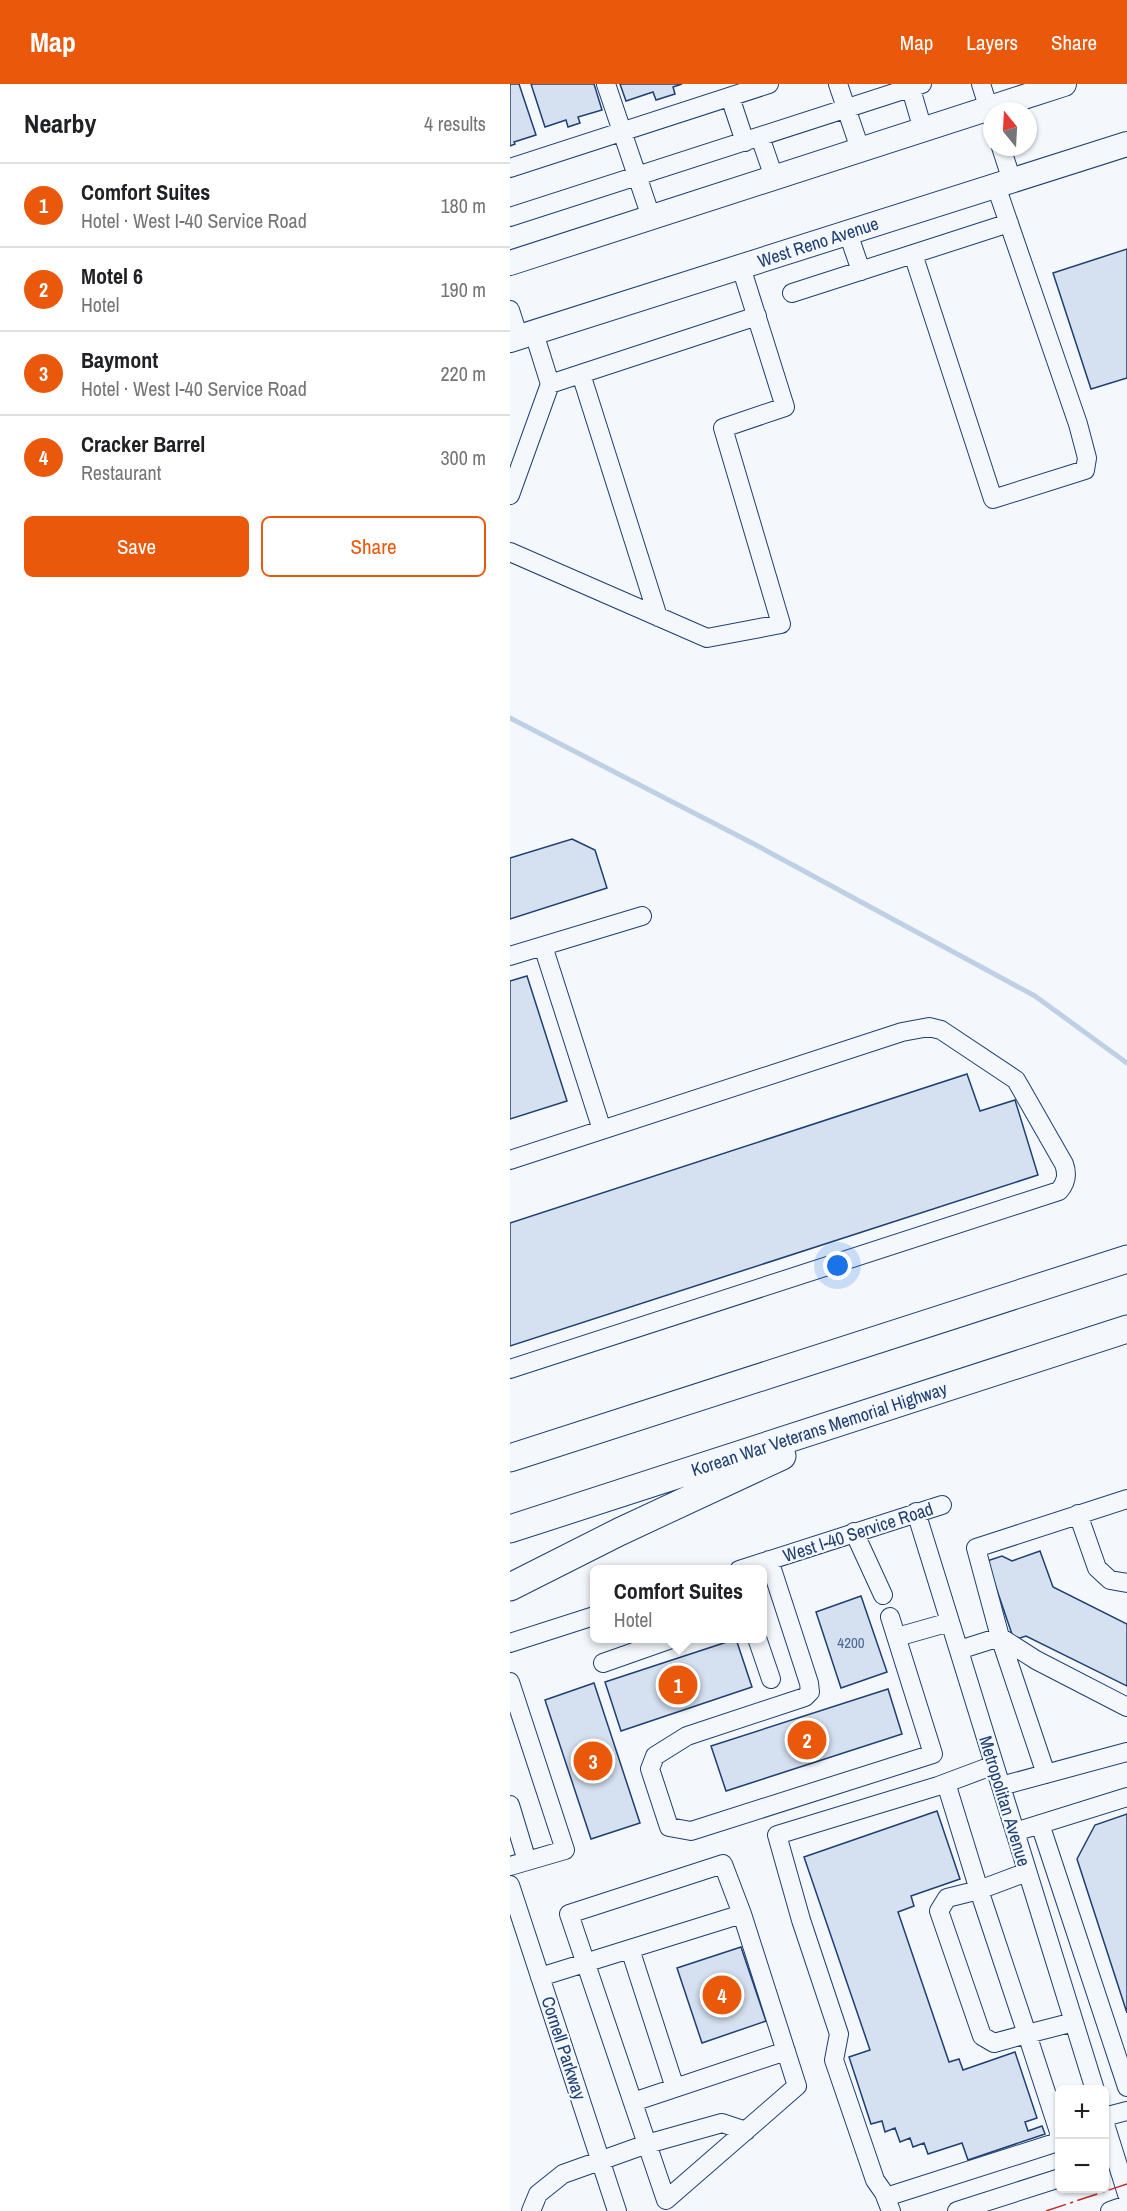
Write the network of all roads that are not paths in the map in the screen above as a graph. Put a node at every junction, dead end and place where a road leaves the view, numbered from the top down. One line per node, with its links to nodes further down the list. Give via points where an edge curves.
1 (606, 84): 13 (street)
2 (769, 84): 7 (street)
3 (838, 84): 10 (street)
4 (981, 84): 8 (street)
5 (1064, 84): 9 (main road)
6 (917, 86): 10 (street); 12 (street)
7 (730, 97): 13 (street); 14 (street)
8 (987, 102)
9 (1018, 102)
10 (847, 110): 14 (street); 16 (street)
11 (983, 115): 12 (main road)
12 (924, 130): 16 (main road)
13 (622, 132): 18 (street); 19 (street)
14 (753, 140): 19 (street); 20 (street)
15 (1127, 144): 21 (main road, West Reno Avenue)
16 (860, 149): 20 (main road)
17 (1002, 156): 21 (street)
18 (510, 168)
19 (637, 176): 22 (street); 23 (street)
20 (774, 177): 23 (main road)
21 (1004, 183): 24 (street); 25 (main road, West Reno Avenue)
22 (510, 217)
23 (651, 217): 27 (main road)
24 (1009, 223): 26 (street); 26 (street, via 1087,458 1085,470 1055,480 993,499)
25 (848, 233): 28 (main road, West Reno Avenue); 29 (street)
26 (913, 254): 29 (street)
27 (510, 263)
28 (741, 267): 32 (street); 33 (main road, West Reno Avenue)
29 (861, 271): 30 (street)
30 (792, 293)
31 (510, 310): 33 (street)
32 (757, 316): 34 (street); 38 (street, via 785,407 723,428 781,624 707,638)
33 (521, 337): 35 (street)
34 (581, 374): 35 (street); 38 (street)
35 (550, 384): 36 (street)
36 (510, 495)
37 (510, 552): 38 (street)
38 (658, 617)
39 (642, 916): 40 (street)
40 (543, 946): 41 (street); 42 (street)
41 (510, 956)
42 (602, 1130): 43 (street); 46 (street, via 902,1032 928,1027 941,1030 1016,1080 1067,1175 1059,1191)
43 (510, 1160)
44 (1127, 1259): 48 (highway)
45 (1127, 1329): 47 (highway, Korean War Veterans Memorial Highway)
46 (510, 1369)
47 (881, 1409): 53 (highway, Korean War Veterans Memorial Highway); 58 (highway)
48 (510, 1458)
49 (1127, 1499): 52 (street)
50 (942, 1505): 51 (street, West I-40 Service Road)
51 (916, 1512): 54 (street, West I-40 Service Road); 62 (street, Metropolitan Avenue)
52 (1078, 1514): 57 (street, via 1097,1568 1110,1580); 64 (street, via 976,1548)
53 (510, 1529)
54 (854, 1532): 55 (street, West I-40 Service Road); 59 (street)
55 (769, 1560): 56 (street, West I-40 Service Road); 63 (street, via 810,1692 805,1697 687,1736 655,1756 650,1769 669,1827 691,1832 933,1754)
56 (752, 1565)
57 (1127, 1583)
58 (510, 1587)
59 (883, 1595)
60 (590, 1617): 65 (street)
61 (890, 1617): 63 (street)
62 (950, 1622): 63 (street); 68 (street, Metropolitan Avenue)
63 (897, 1637)
64 (1000, 1637): 68 (street); 72 (street); 75 (street)
65 (510, 1643)
66 (659, 1643): 69 (street)
67 (759, 1643): 70 (street)
68 (959, 1650): 74 (street, Metropolitan Avenue)
69 (603, 1663)
70 (771, 1679)
71 (510, 1682): 82 (street, via 564,1850)
72 (1127, 1707)
73 (1127, 1752): 75 (street)
74 (994, 1765): 76 (street); 77 (street, Metropolitan Avenue)
75 (1046, 1774): 77 (street)
76 (946, 1783): 85 (street); 107 (street, via 777,1835 839,2034 834,2060 875,2180)
77 (1001, 1786): 81 (street, Metropolitan Avenue)
78 (1127, 1797): 80 (street)
79 (510, 1805): 82 (street)
80 (1040, 1824): 81 (street); 95 (street)
81 (1015, 1832): 83 (street, Metropolitan Avenue)
82 (519, 1863)
83 (1027, 1872): 85 (street); 91 (street, Metropolitan Avenue)
84 (510, 1885): 87 (street, Cornell Parkway)
85 (979, 1890): 92 (street); 92 (street, via 946,1898 939,1911 982,2036 994,2043)
86 (742, 1914): 88 (street); 89 (street, via 723,1864 569,1914); 93 (street)
87 (515, 1918): 90 (street, Cornell Parkway)
88 (630, 1949): 89 (street); 96 (street)
89 (585, 1963): 90 (street); 97 (street)
90 (540, 1977): 103 (street, Cornell Parkway)
91 (1074, 2022): 92 (street); 94 (street, Metropolitan Avenue)
92 (1027, 2034): 107 (street, via 1059,2132 1058,2142)
93 (786, 2051): 96 (street); 100 (street, via 797,2086)
94 (1093, 2085)
95 (1127, 2087)
96 (675, 2088): 97 (street)
97 (633, 2102): 102 (street)
98 (1127, 2111): 99 (street)
99 (1109, 2117)
100 (746, 2131): 102 (street, via 722,2123); 102 (street, via 666,2200)
101 (1109, 2136): 104 (street)
102 (646, 2144): 103 (street)
103 (600, 2160): 109 (street, via 563,2174 538,2194); 110 (street, Cornell Parkway)
104 (1116, 2160): 106 (street)
105 (1055, 2179): 111 (street)
106 (1127, 2194)
107 (888, 2204)
108 (1127, 2205): 112 (street)
109 (531, 2211)
110 (617, 2211)
111 (957, 2211)
112 (1110, 2211)

